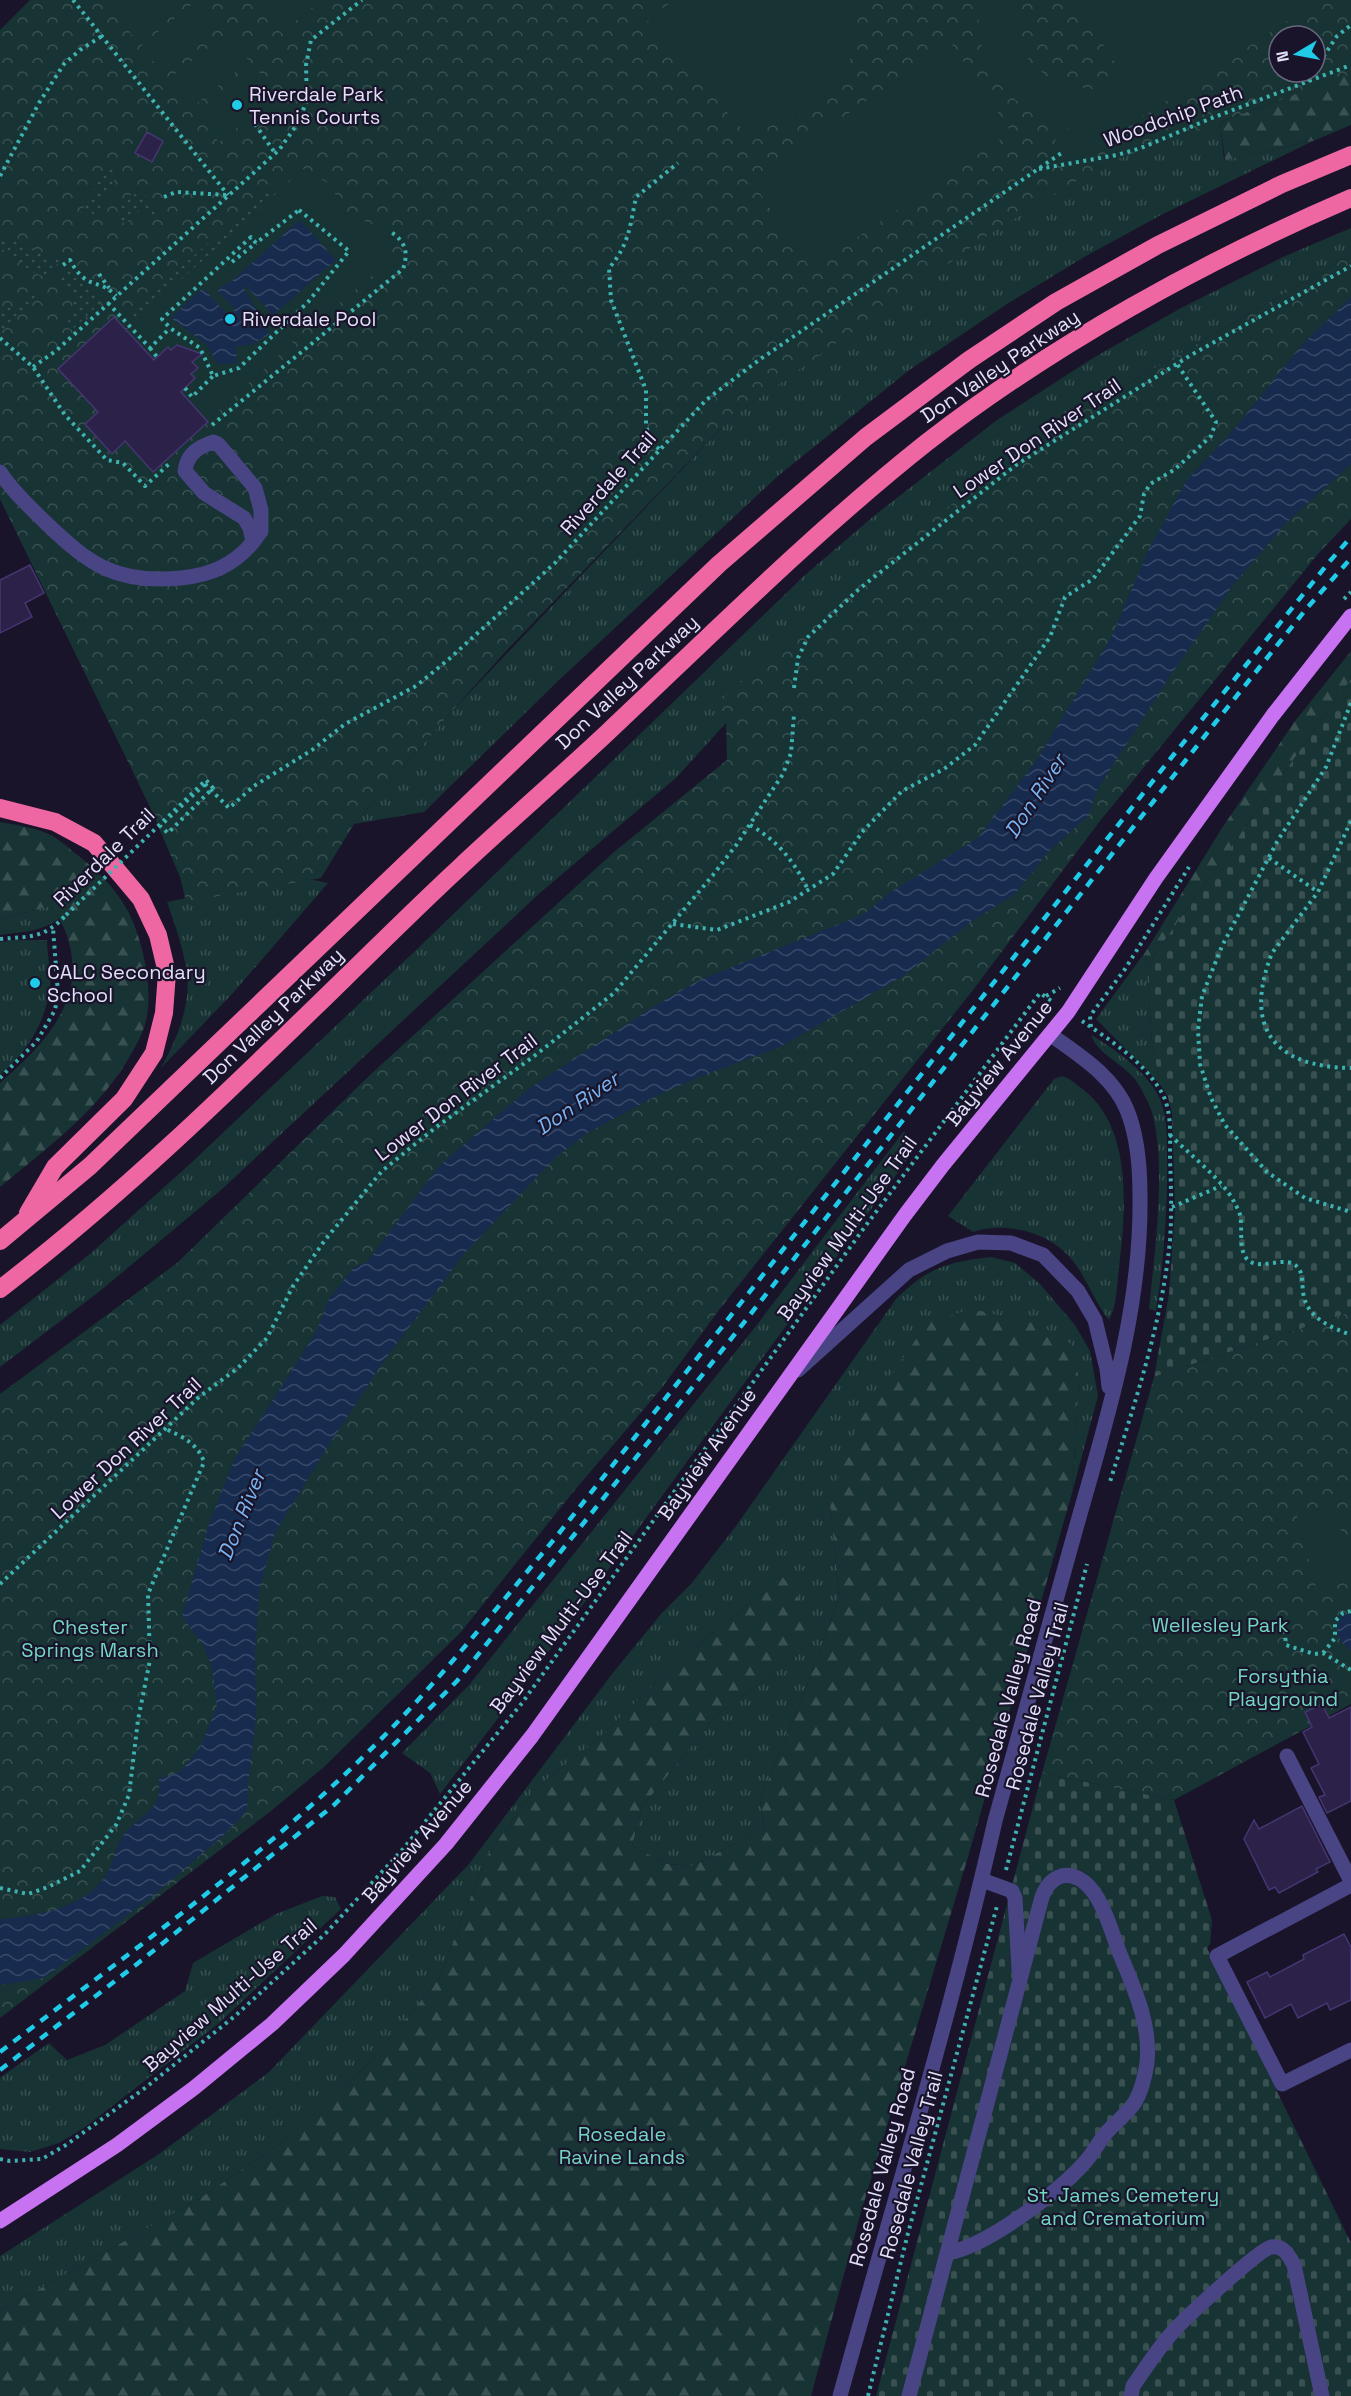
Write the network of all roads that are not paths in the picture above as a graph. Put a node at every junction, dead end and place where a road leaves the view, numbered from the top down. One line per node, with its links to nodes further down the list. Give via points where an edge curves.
1 (1351, 155): 8 (highway, Don Valley Parkway, via 1158,245 1056,302 969,360 866,437 719,564 179,1083)
2 (1351, 198): 10 (highway, Don Valley Parkway, via 1197,270 1098,326 921,447 788,561 149,1165)
3 (0, 472): 4 (street, via 28,506 74,550 115,573 151,579 189,577 225,567)
4 (253, 542): 4 (street, via 244,518 204,493 186,471 188,457 205,445 219,445 255,488 261,531)
5 (1351, 616): 7 (main road, Bayview Avenue, via 1273,715 1156,878)
6 (0, 808): 8 (highway, via 55,822 94,843 141,898 158,935 167,973 164,1013 154,1053 124,1099 55,1167)
7 (1051, 1035): 11 (main road, Bayview Avenue, via 943,1165); 12 (street, Rosedale Valley Road, via 1097,1069 1114,1087 1135,1134 1141,1234)
8 (21, 1225): 9 (highway, Don Valley Parkway)
9 (0, 1241)
10 (0, 1289)
11 (782, 1385): 12 (street, via 909,1270 947,1251 978,1242 1011,1243 1043,1255 1078,1291 1095,1320); 18 (main road, Bayview Avenue, via 532,1736 446,1844 344,1955 272,2024 194,2088 117,2145)
12 (1111, 1405): 14 (street, Rosedale Valley Road)
13 (1287, 1756): 15 (street)
14 (982, 1880): 16 (street, via 1012,1891 1015,1898); 20 (street, Rosedale Valley Road)
15 (1351, 1883): 17 (street, via 1216,1956 1282,2084)
16 (1021, 1979): 19 (street); 19 (street, via 1046,1887 1060,1875 1080,1879 1090,1886 1099,1902 1136,1993 1147,2036 1144,2079 1134,2103 1062,2184 999,2230 957,2252)
17 (1351, 2050)
18 (0, 2221)
19 (947, 2253): 21 (street)
20 (840, 2396)
21 (909, 2396)
22 (1131, 2396): 23 (street, via 1132,2386 1171,2334 1251,2260 1272,2247 1287,2252 1294,2265)
23 (1322, 2396)

